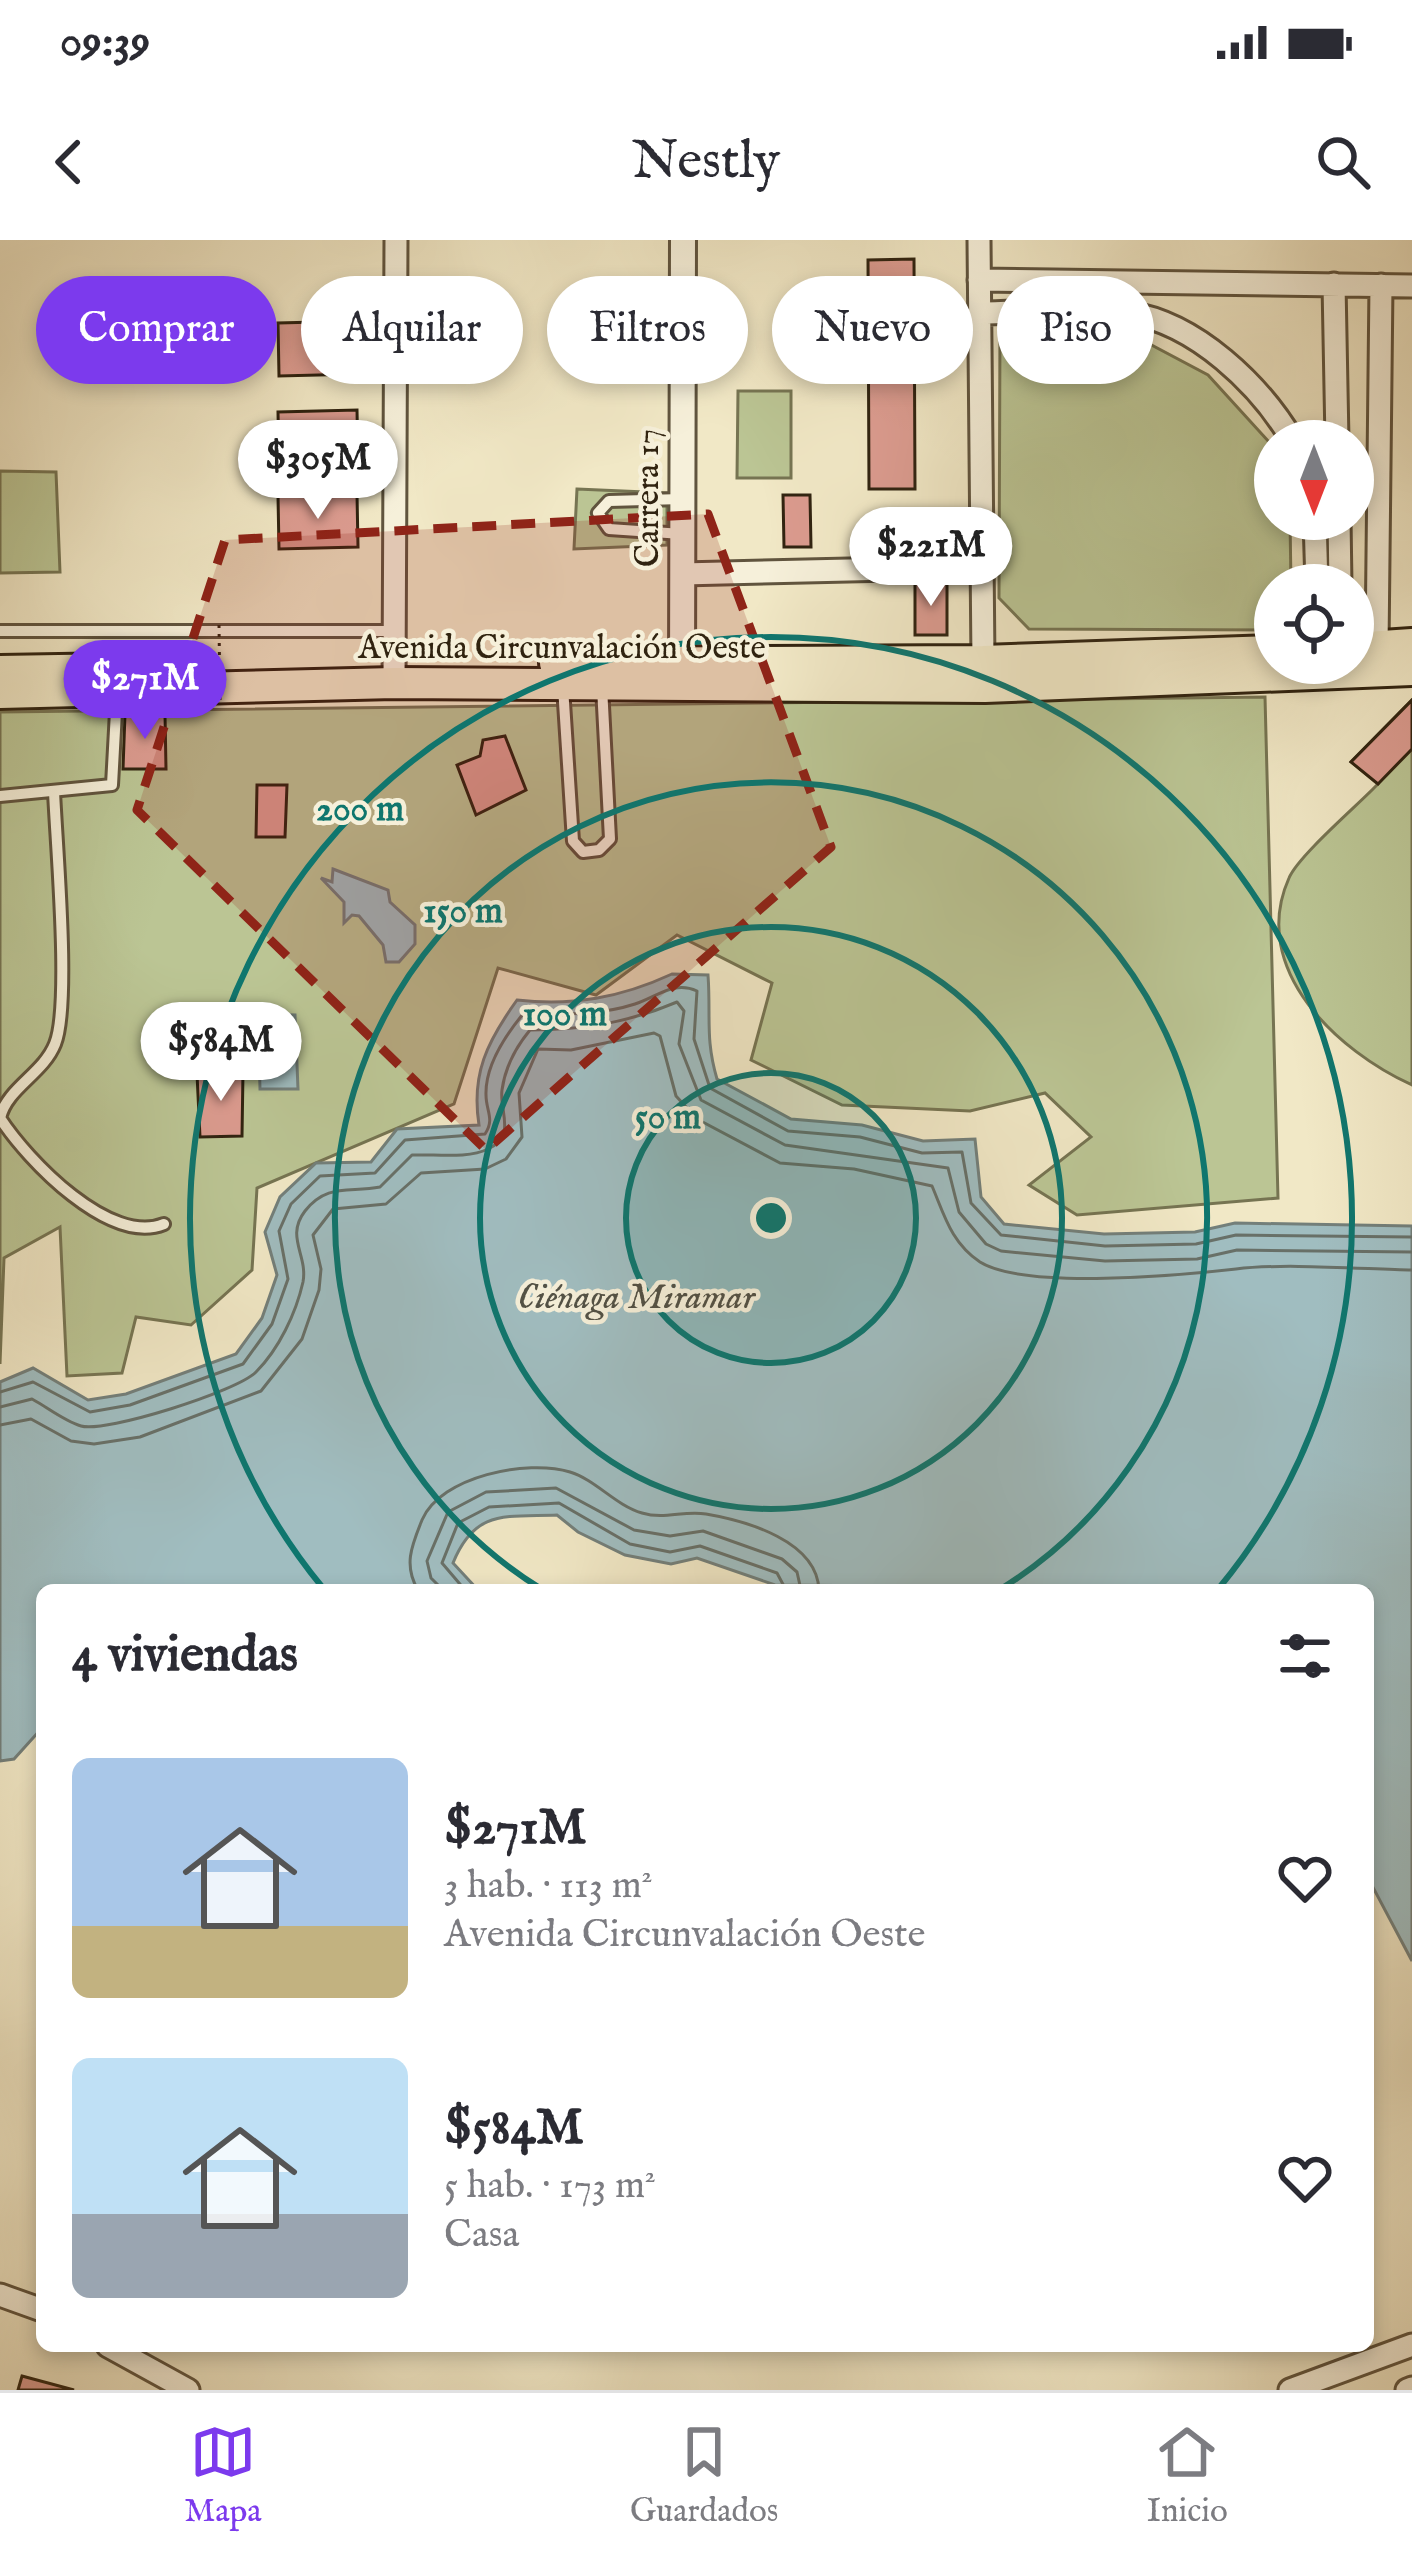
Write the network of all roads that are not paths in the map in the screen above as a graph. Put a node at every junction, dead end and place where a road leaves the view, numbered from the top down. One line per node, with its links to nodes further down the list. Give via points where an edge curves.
1 (396, 240): 19 (street)
2 (683, 240): 13 (street, Carrera 17)
3 (979, 240): 4 (street)
4 (979, 280): 5 (street); 9 (street)
5 (1160, 282): 6 (street); 10 (street)
6 (1334, 284): 7 (street); 12 (street)
7 (1381, 285): 8 (street); 15 (street)
8 (1412, 286)
9 (979, 313): 10 (street, via 1127,312); 16 (street)
10 (1160, 321): 11 (street, via 1226,363)
11 (1281, 420)
12 (1337, 420)
13 (682, 499): 14 (street, Carrera 17); 14 (lane, via 609,501 598,513 609,530)
14 (682, 534): 17 (street, Carrera 17)
15 (1352, 564)
16 (980, 567): 17 (street); 23 (street)
17 (682, 574): 28 (street, Carrera 17)
18 (0, 631): 19 (lane)
19 (394, 631): 29 (street)
20 (1412, 644): 22 (main road, Avenida Circunvalación Oeste)
21 (1254, 653): 23 (main road, Avenida Circunvalación Oeste)
22 (1374, 654)
23 (983, 661): 28 (main road, Avenida Circunvalación Oeste)
24 (1374, 666): 27 (main road, Avenida Circunvalación Oeste)
25 (1254, 668): 28 (main road, Avenida Circunvalación Oeste, via 985,687)
26 (0, 670): 29 (main road, Avenida Circunvalación Oeste)
27 (1412, 670)
28 (682, 673): 29 (main road, Avenida Circunvalación Oeste); 31 (main road, Avenida Circunvalación Oeste)
29 (394, 674): 30 (main road, Avenida Circunvalación Oeste); 32 (main road, Avenida Circunvalación Oeste)
30 (562, 684): 31 (main road, Avenida Circunvalación Oeste); 31 (lane, via 574,841 584,852 610,839)
31 (602, 684)
32 (117, 690): 33 (main road, Avenida Circunvalación Oeste); 34 (lane, via 112,785)
33 (0, 692)
34 (54, 791): 35 (lane); 36 (lane, via 56,1042 0,1118 22,1151 117,1226 144,1232)
35 (0, 796)
36 (164, 1224)
37 (0, 2295): 38 (street)
38 (36, 2308)
39 (1412, 2345): 42 (street)
40 (119, 2352): 41 (street)
41 (188, 2390)
42 (1290, 2390)

